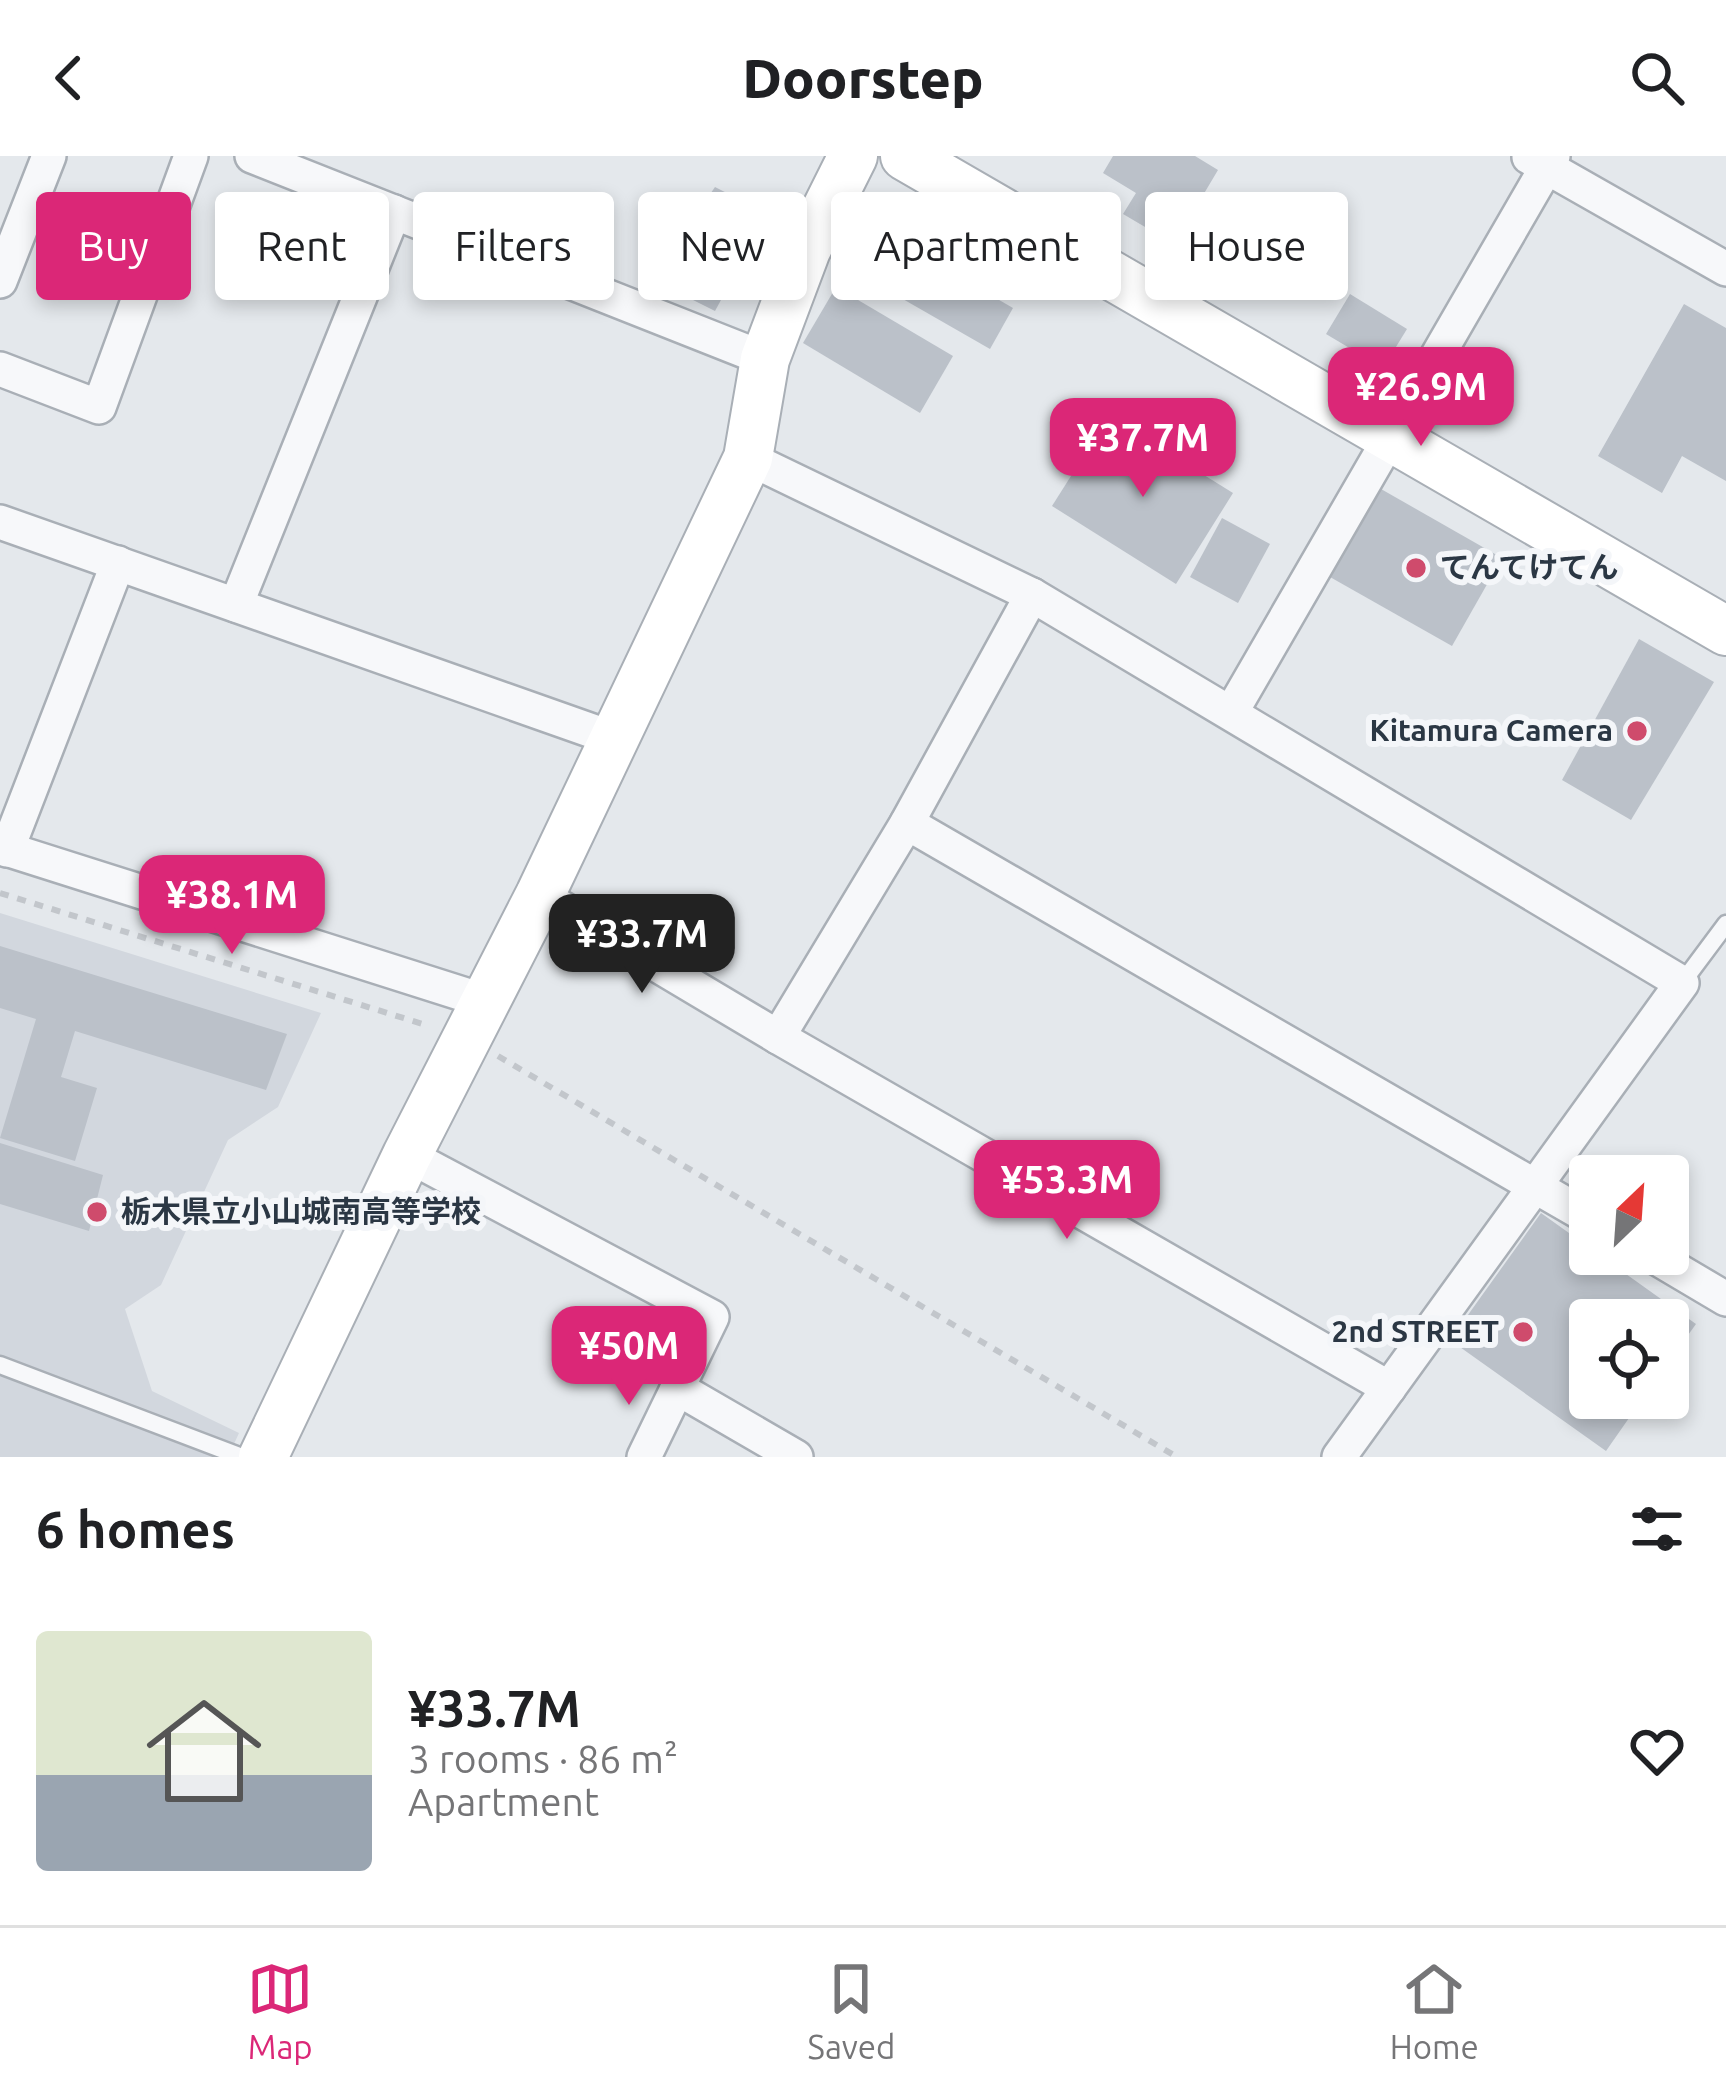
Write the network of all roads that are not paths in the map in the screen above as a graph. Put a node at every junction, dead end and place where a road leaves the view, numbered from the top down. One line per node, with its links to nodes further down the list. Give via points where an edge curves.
1 (49, 156): 8 (street)
2 (191, 156): 11 (street, via 99,406)
3 (252, 156): 7 (street)
4 (853, 156): 10 (street)
5 (905, 156): 12 (street)
6 (1543, 160): 9 (street); 12 (street)
7 (394, 212): 10 (street); 17 (street)
8 (3, 265)
9 (1726, 268)
10 (765, 359): 13 (street)
11 (0, 369)
12 (1388, 438): 18 (street); 19 (street)
13 (748, 458): 16 (street); 20 (street)
14 (0, 522): 15 (street)
15 (118, 563): 17 (street); 22 (street)
16 (1032, 595): 19 (street); 21 (street)
17 (236, 605): 20 (street)
18 (1726, 631)
19 (1232, 711): 25 (street)
20 (615, 739): 23 (street)
21 (907, 823): 27 (street); 29 (street)
22 (3, 849): 26 (street)
23 (541, 895): 26 (street); 27 (street)
24 (1726, 924): 25 (lane)
25 (1682, 983): 29 (street)
26 (476, 1019): 28 (street)
27 (778, 1037): 35 (street)
28 (407, 1155): 34 (street, via 712,1317); 37 (street)
29 (1534, 1184): 30 (street); 35 (street)
30 (1569, 1205)
31 (1685, 1275): 32 (street)
32 (1726, 1300)
33 (0, 1365): 36 (lane)
34 (677, 1388): 38 (street); 39 (street)
35 (1389, 1388): 40 (street)
36 (242, 1457)
37 (263, 1457)
38 (644, 1457)
39 (796, 1457)
40 (1340, 1457)

